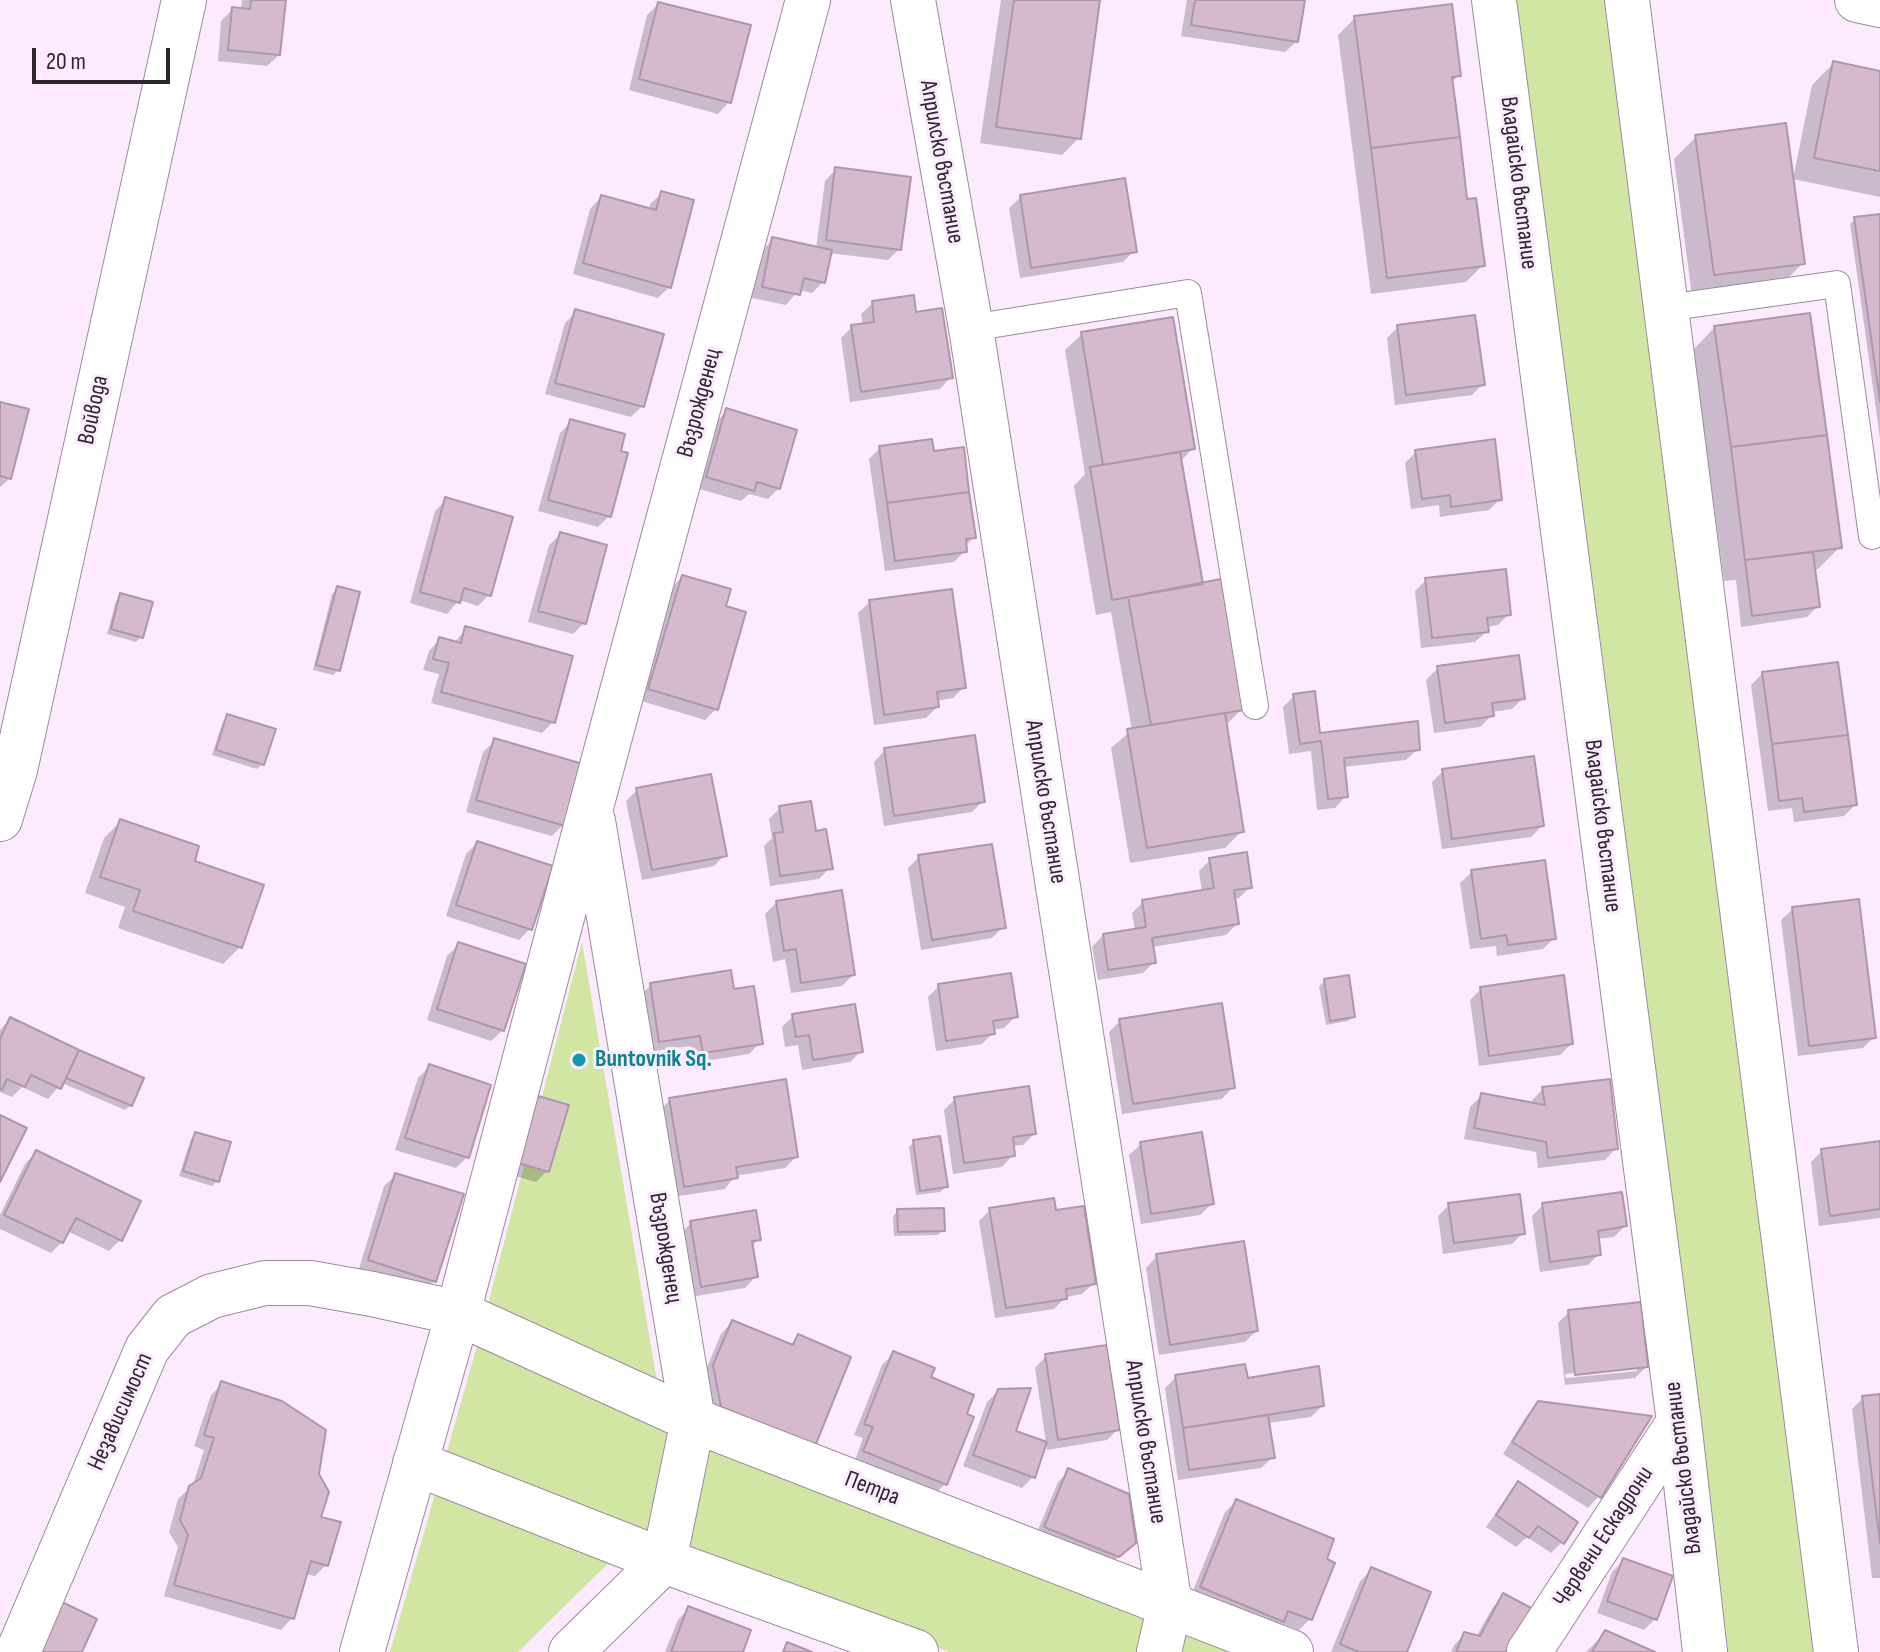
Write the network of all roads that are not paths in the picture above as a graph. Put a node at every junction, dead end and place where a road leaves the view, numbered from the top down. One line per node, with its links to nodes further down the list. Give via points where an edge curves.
1 (184, 0): 13 (street, Войвода)
2 (808, 0): 12 (street, Възрожденец)
3 (913, 0): 9 (street, Априлско въстание)
4 (1494, 0): 16 (street, Владайско въстание)
5 (1627, 0): 8 (street)
6 (1857, 0): 7 (street)
7 (1880, 5)
8 (1666, 308): 10 (lane, via 1837,284); 28 (street)
9 (971, 328): 11 (lane, via 1188,293); 19 (street, Априлско въстание)
10 (1872, 536)
11 (1255, 706)
12 (591, 807): 14 (street, Възрожденец); 15 (street, Възрожденец)
13 (0, 819)
14 (458, 1313): 15 (street, Петра); 17 (street, Възрожденец); 20 (street, Независимост, via 310,1283 265,1283 212,1296 173,1316 147,1349)
15 (693, 1420): 18 (street, Възрожденец); 19 (street, Петра)
16 (1679, 1422): 26 (street, Червени Ескадрони); 27 (street, Владайско въстание)
17 (415, 1463): 18 (street); 21 (street, Възрожденец)
18 (664, 1561): 22 (street); 23 (street)
19 (1170, 1605): 24 (street); 25 (street, Петра)
20 (18, 1652)
21 (362, 1652)
22 (571, 1652)
23 (916, 1652)
24 (1159, 1652)
25 (1291, 1652)
26 (1529, 1652)
27 (1705, 1652)
28 (1836, 1652)

